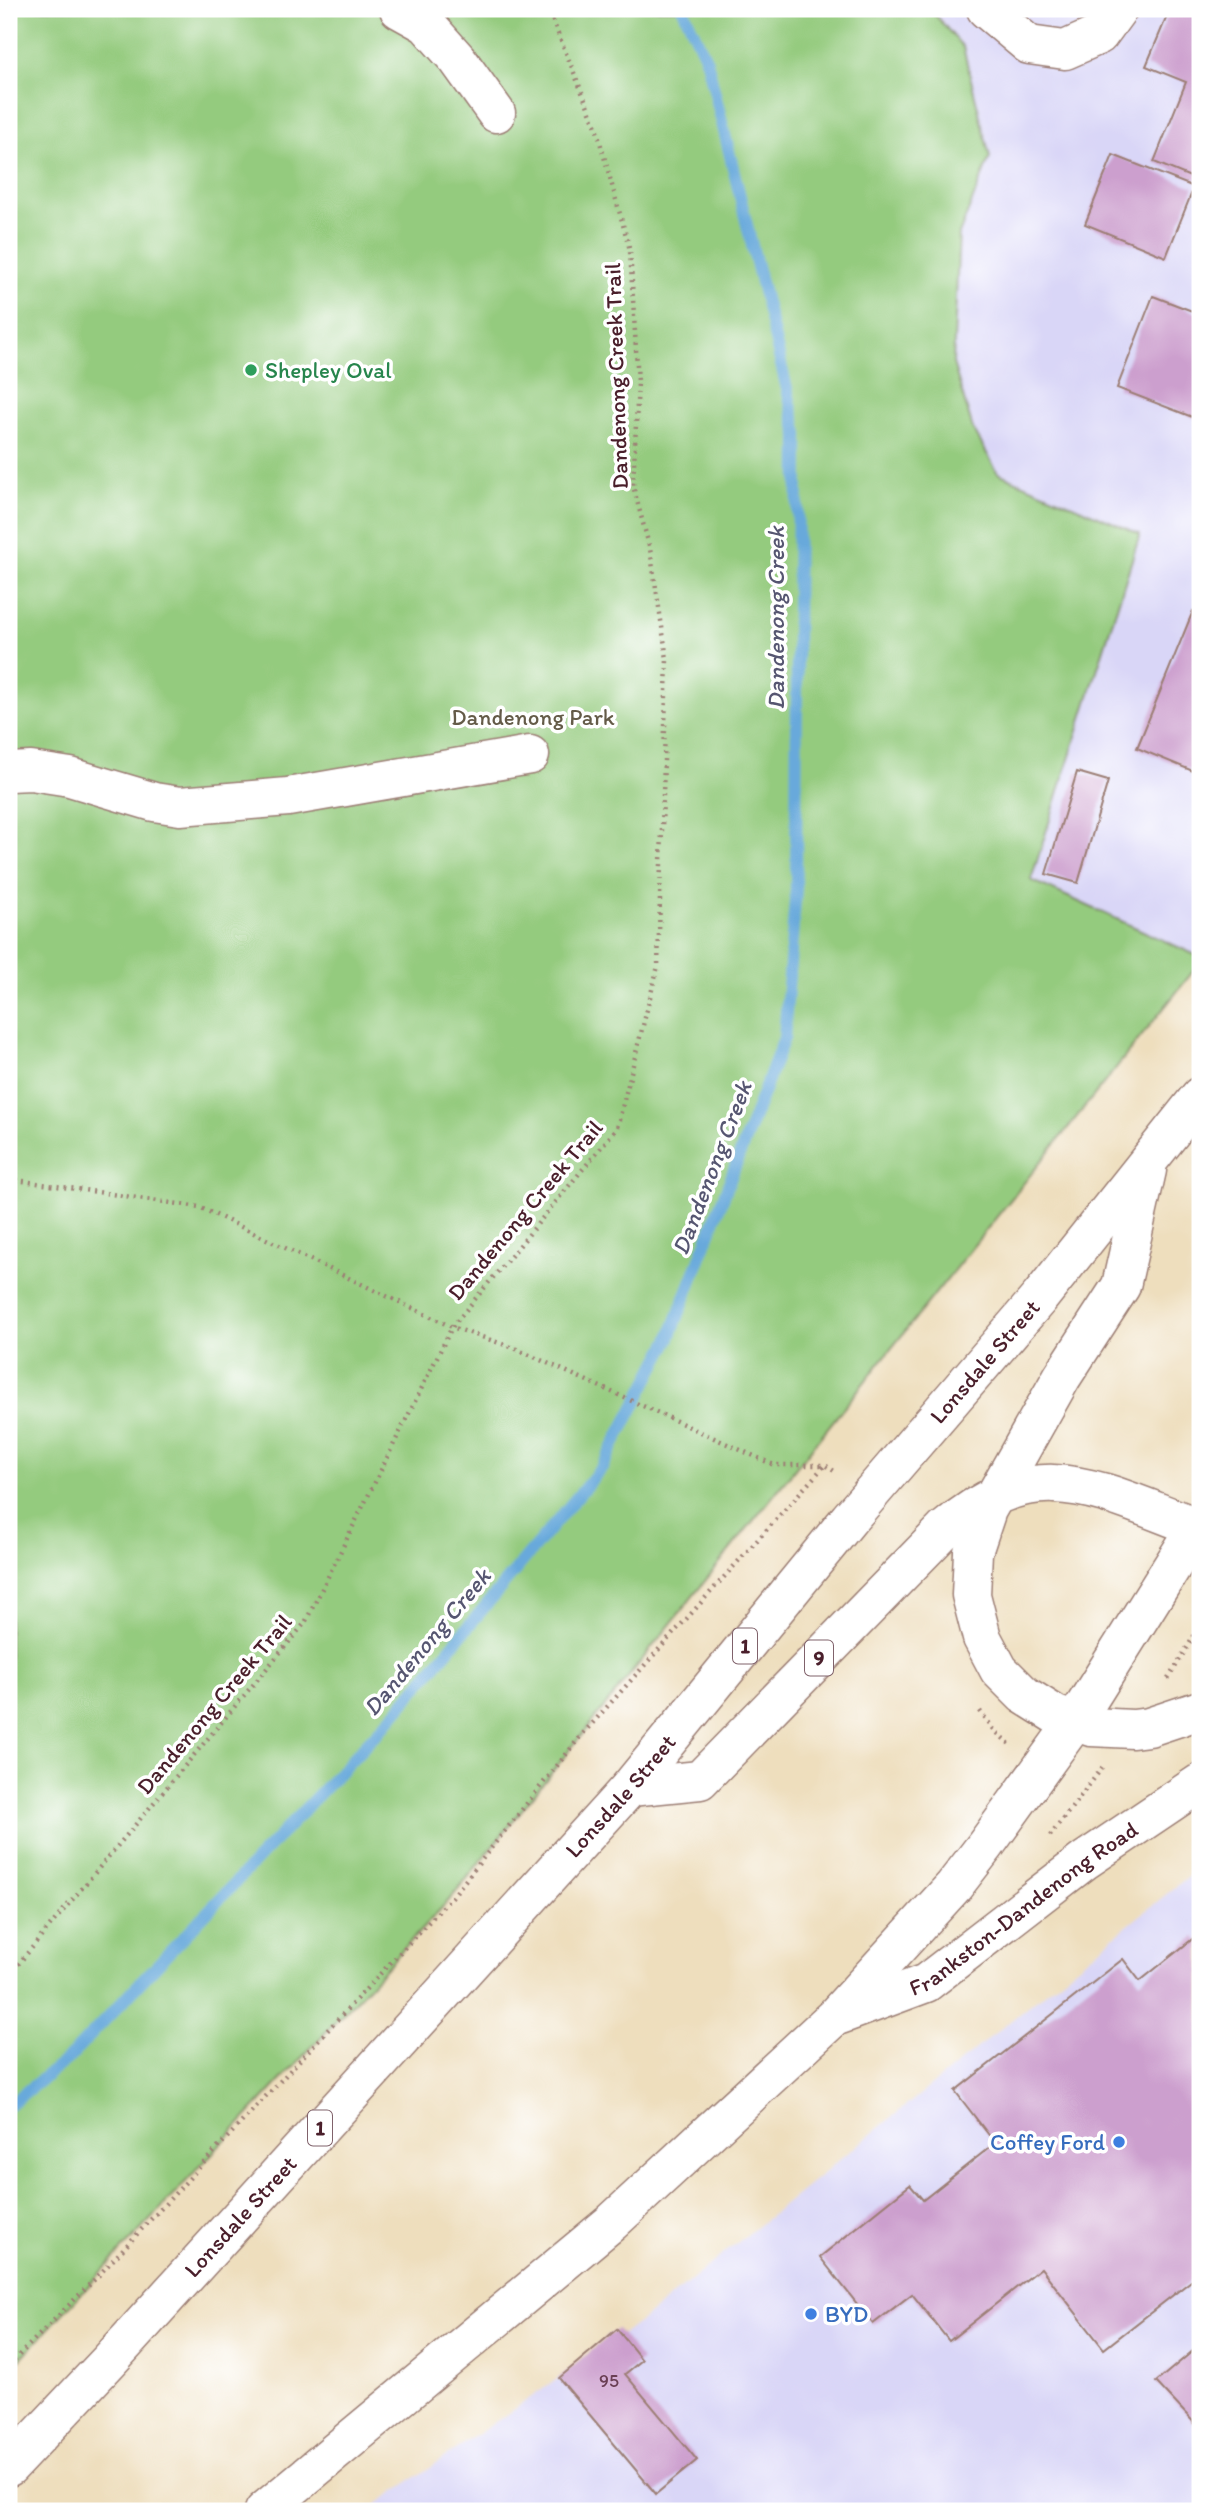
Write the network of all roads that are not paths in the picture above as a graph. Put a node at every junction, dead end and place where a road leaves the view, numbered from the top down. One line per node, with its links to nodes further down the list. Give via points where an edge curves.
1 (399, 9): 4 (main road, via 426,24)
2 (986, 9): 3 (main road, via 1029,45 1065,50 1099,35)
3 (1118, 9)
4 (496, 113)
5 (530, 755): 6 (main road, via 288,797 180,806 70,777)
6 (9, 772)
7 (1200, 1096): 8 (main road, Lonsdale Street / 1)
8 (1149, 1159): 9 (main road, via 1121,1286 1062,1377); 14 (main road, Lonsdale Street / 1, via 1040,1297 849,1519)
9 (996, 1495): 10 (main road, 9, via 1036,1484 1076,1485); 12 (main road, via 976,1537 971,1565 971,1595 982,1638 991,1659 1011,1684 1042,1708); 14 (main road, 9, via 944,1530 700,1780)
10 (1199, 1525): 12 (main road)
11 (1200, 1710): 12 (main road, via 1140,1728)
12 (1074, 1723): 15 (main road, via 954,1886)
13 (1200, 1783): 15 (main road, Frankston-Dandenong Road, via 1084,1861 926,1983)
14 (629, 1787): 16 (main road, Lonsdale Street / 1)
15 (834, 2017): 17 (main road, via 611,2223)
16 (9, 2467)
17 (264, 2511)

